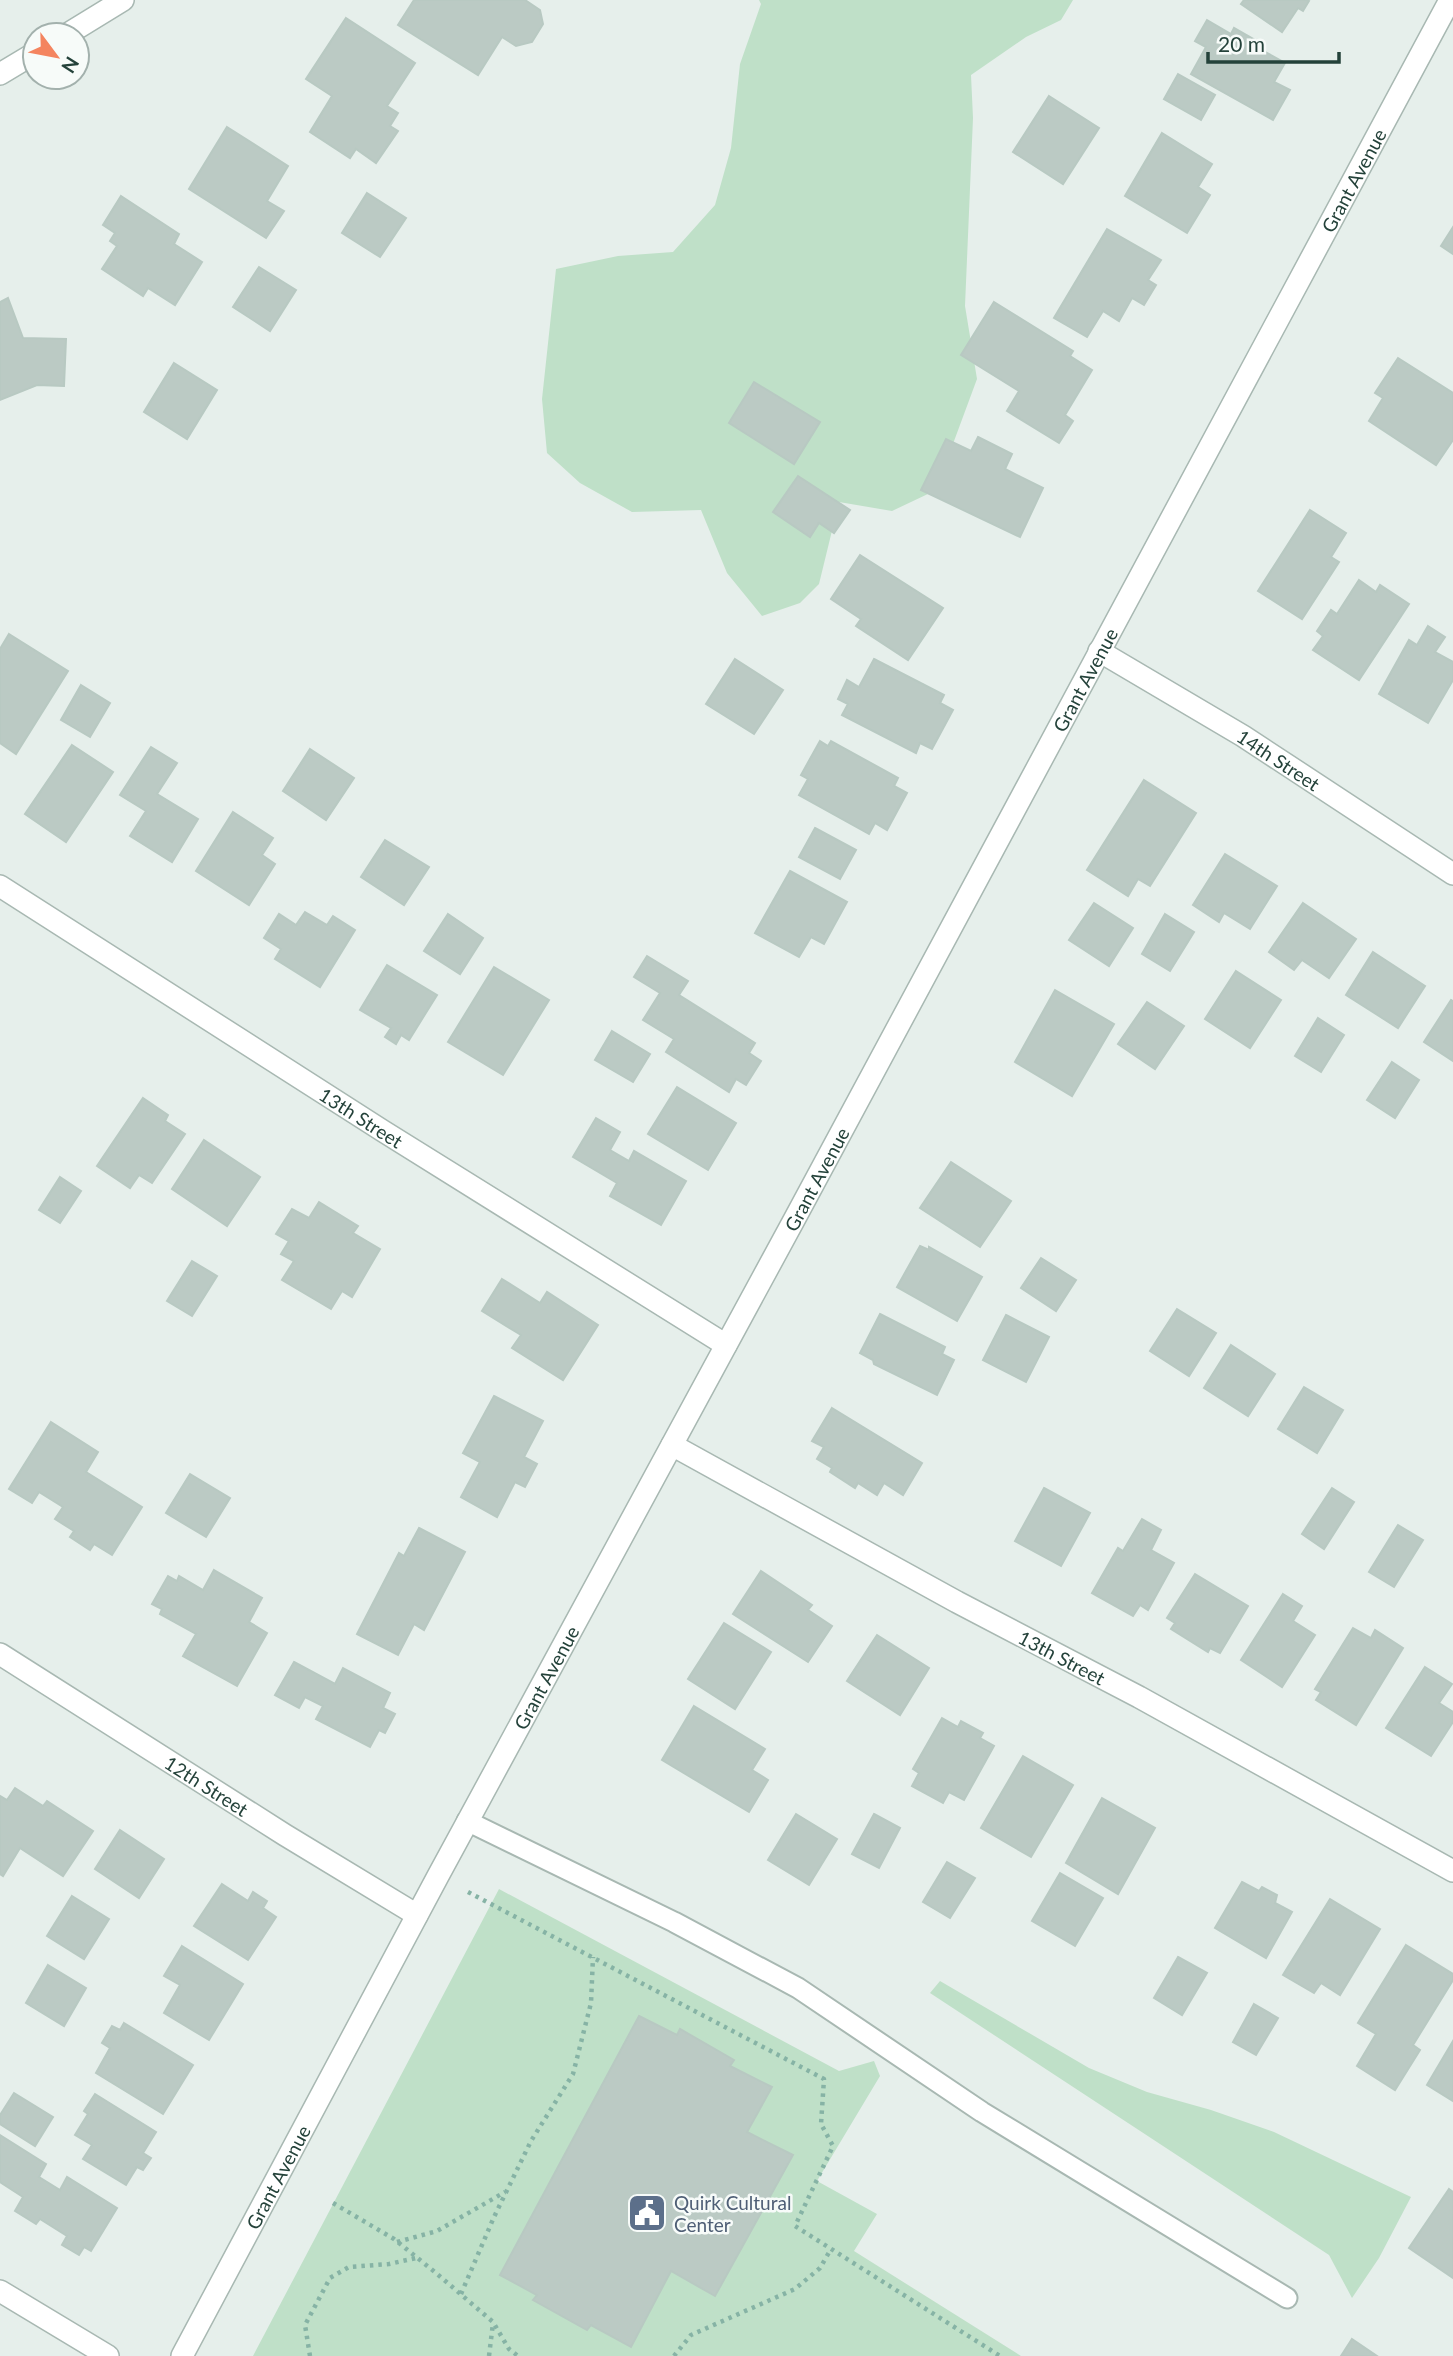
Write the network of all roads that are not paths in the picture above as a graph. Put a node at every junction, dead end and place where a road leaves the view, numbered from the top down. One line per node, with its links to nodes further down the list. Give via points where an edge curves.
1 (123, 0): 3 (street)
2 (1449, 6): 6 (street, Grant Avenue)
3 (89, 21)
4 (21, 61): 5 (street)
5 (0, 74)
6 (1099, 651): 7 (street, 14th Street, via 1234,730); 9 (street, Grant Avenue)
7 (1453, 874)
8 (0, 886): 9 (street, 13th Street)
9 (726, 1345): 10 (street, Grant Avenue)
10 (672, 1445): 12 (street, Grant Avenue); 13 (street, 13th Street)
11 (0, 1654): 14 (street, 12th Street)
12 (467, 1821): 14 (street, Grant Avenue); 16 (lane, via 798,1988 982,2112)
13 (1453, 1871)
14 (416, 1915): 18 (street, Grant Avenue)
15 (0, 2291): 17 (street)
16 (1287, 2298)
17 (107, 2356)
18 (183, 2356)

